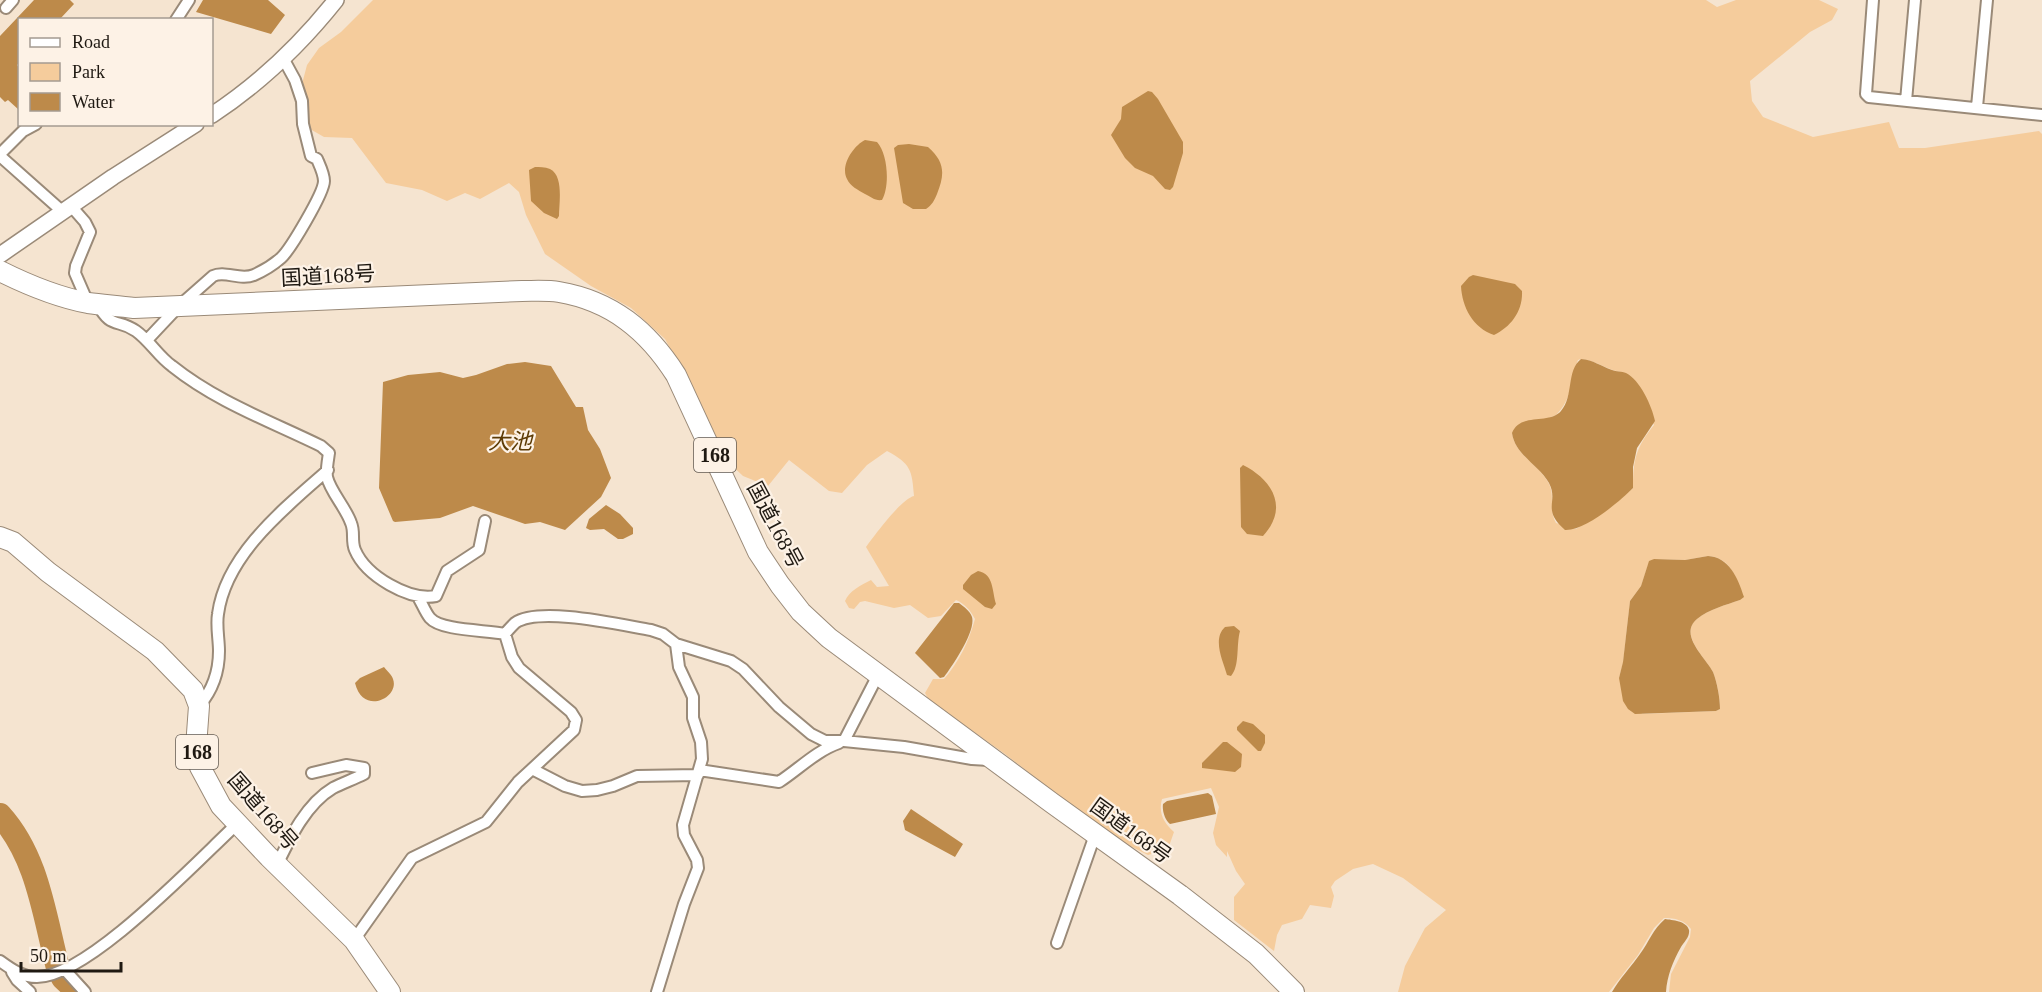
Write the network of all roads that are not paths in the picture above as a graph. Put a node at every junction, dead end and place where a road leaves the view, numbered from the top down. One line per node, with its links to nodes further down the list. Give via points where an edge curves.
1 (189, 0): 6 (street)
2 (336, 0): 7 (street)
3 (1873, 0): 8 (street, via 1866,94)
4 (1915, 0): 8 (street)
5 (1987, 0): 9 (street)
6 (177, 18)
7 (283, 58): 10 (street); 19 (street, via 302,101 311,156 317,159 325,180 322,191 283,257 251,277 218,273)
8 (1906, 101): 9 (street)
9 (1977, 107): 11 (street)
10 (213, 114)
11 (2042, 115)
12 (32, 126): 14 (street, via 22,131)
13 (193, 126): 15 (street)
14 (0, 155): 15 (street)
15 (67, 209): 16 (street); 18 (street, via 85,222 90,232 75,273)
16 (0, 255)
17 (0, 271): 18 (highway, 国道168号 / 168, via 37,288)
18 (92, 303): 19 (highway, 国道168号 / 168, via 134,308); 20 (street, via 108,321 134,329)
19 (179, 306): 20 (street); 27 (highway, 国道168号 / 168, via 522,291 558,292 611,310 638,328 660,350 676,375 758,552 780,585 828,638)
20 (147, 340): 21 (street, via 170,366 229,403 321,446 329,453)
21 (328, 470): 24 (street, via 327,477 351,523 355,551 379,577); 28 (street, via 269,525 236,565 218,614 216,673)
22 (485, 521): 24 (street, via 479,550 447,572 436,596)
23 (0, 537): 28 (highway, 168, via 13,542 155,651 193,690)
24 (418, 597): 25 (street, via 431,620 440,624)
25 (506, 634): 26 (street, via 516,622 556,615 651,630); 31 (street, via 519,668 576,720 574,729)
26 (676, 644): 29 (street, via 731,661 805,729 825,741); 32 (street, via 679,667 693,697 693,718 701,742)
27 (878, 675): 29 (street); 30 (highway, 国道168号 / 168)
28 (199, 706): 34 (highway, 国道168号 / 168, via 196,747 200,767 221,806)
29 (843, 741): 30 (street); 32 (street, via 779,782)
30 (994, 760): 35 (highway, 国道168号 / 168)
31 (532, 770): 32 (street, via 582,791 605,788 637,776); 37 (street, via 486,822 411,858)
32 (699, 772): 45 (street, via 683,825 698,868)
33 (312, 773): 36 (street, via 346,765 364,768 364,774 332,789 316,802 287,843)
34 (237, 824): 36 (highway, 国道168号 / 168); 41 (street, via 142,914 83,961)
35 (1095, 835): 38 (street); 46 (highway, 国道168号 / 168, via 1256,954)
36 (277, 865): 37 (highway, 国道168号 / 168)
37 (354, 940): 44 (highway, 国道168号 / 168)
38 (1057, 943)
39 (0, 961): 40 (street)
40 (10, 969): 41 (street, via 37,977); 42 (street)
41 (61, 972): 43 (street)
42 (30, 992)
43 (85, 992)
44 (390, 992)
45 (657, 992)
46 (1294, 992)

